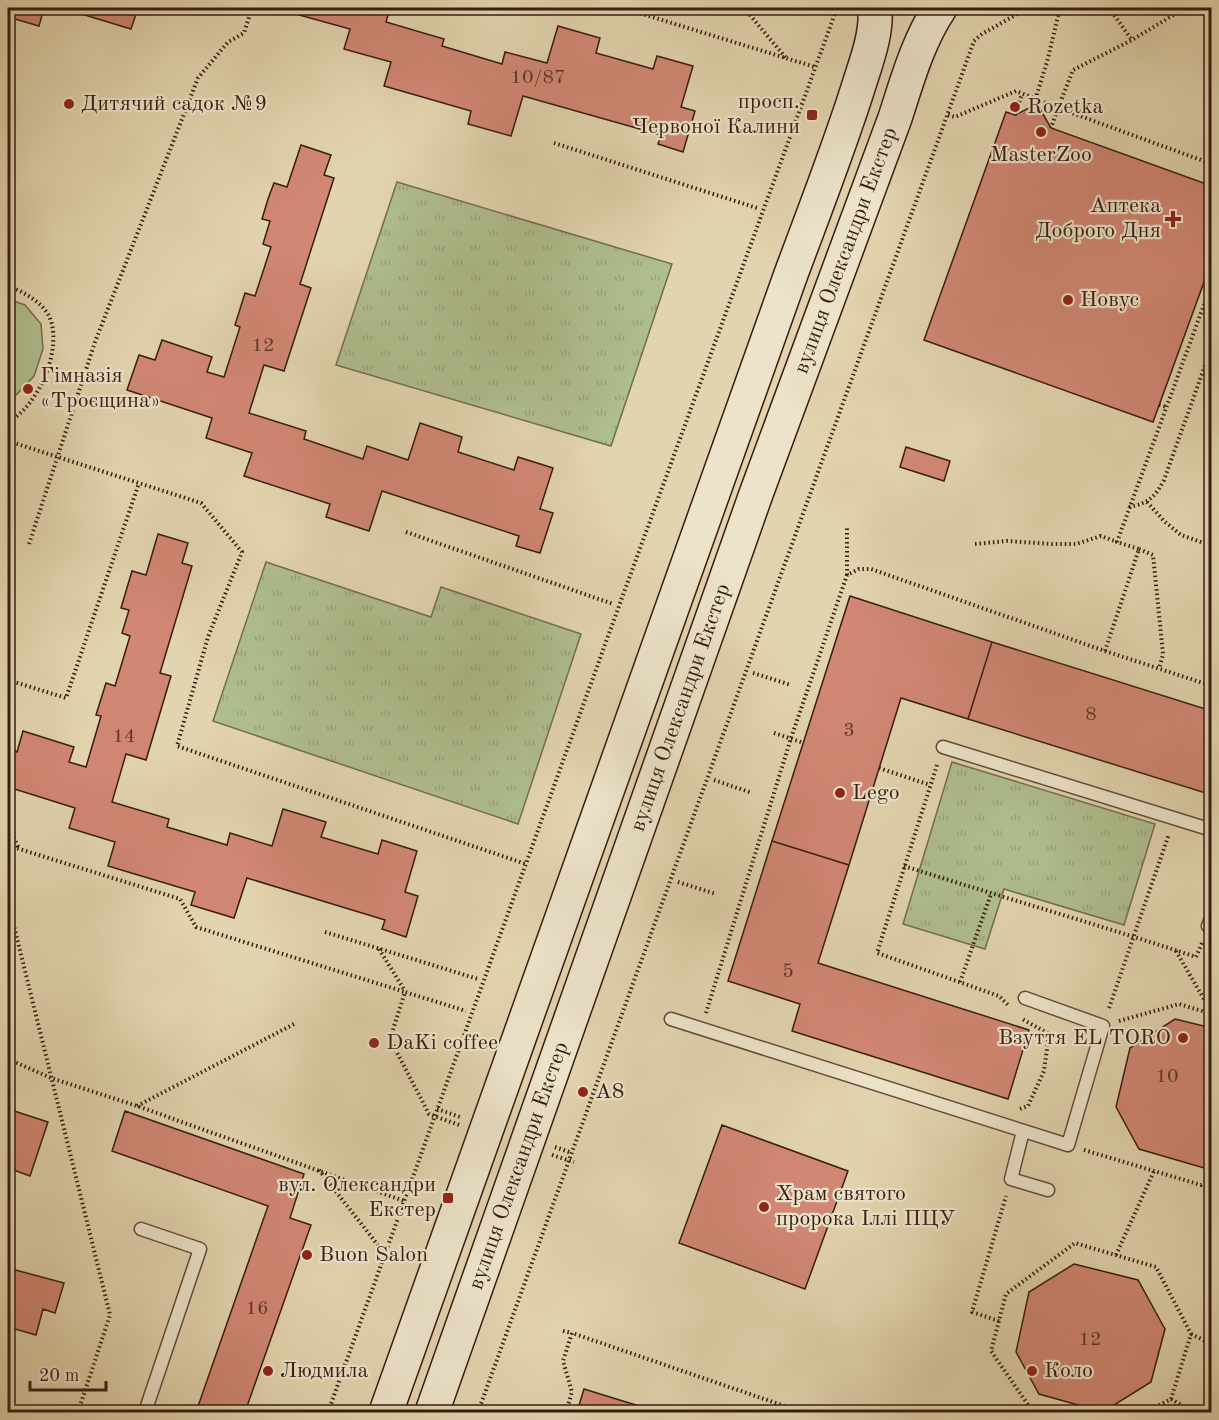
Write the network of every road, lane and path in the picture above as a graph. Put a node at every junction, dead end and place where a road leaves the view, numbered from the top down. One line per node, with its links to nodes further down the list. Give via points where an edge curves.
1 (252, 8): 30 (path, via 244,33 228,42 198,78 95,342)
2 (623, 8): 12 (path)
3 (744, 8): 12 (path)
4 (837, 8): 13 (path)
5 (875, 8): 111 (street, вулиця Олександри Екстер, via 872,41 848,120)
6 (940, 8): 112 (street, вулиця Олександри Екстер, via 921,43 760,484)
7 (1028, 8): 17 (path, via 974,41)
8 (1060, 8): 15 (path)
9 (1109, 8): 11 (path)
10 (1185, 8): 11 (path)
11 (1132, 40): 16 (path, via 1073,70)
12 (786, 58): 13 (path)
13 (815, 67): 61 (path)
14 (1022, 94): 15 (path); 17 (path, via 1016,91 955,117); 18 (path)
15 (1037, 102): 16 (path)
16 (1058, 108): 19 (path); 21 (path)
17 (948, 115): 113 (path)
18 (1015, 115)
19 (1051, 128)
20 (554, 143): 22 (path)
21 (1212, 164)
22 (757, 208)
23 (1212, 283): 27 (path)
24 (8, 286): 28 (path, via 44,308 54,339 52,358 40,386 24,410)
25 (1212, 346): 32 (path, via 1164,480)
26 (1159, 405): 27 (path)
27 (1167, 407): 33 (path)
28 (8, 422)
29 (8, 441): 30 (path)
30 (57, 456): 31 (path); 37 (path)
31 (139, 483): 46 (path, via 66,698); 61 (path, via 201,503 242,552 208,637 177,747)
32 (1147, 502): 33 (path); 39 (path, via 1181,535)
33 (1129, 507): 36 (path)
34 (847, 527): 41 (path)
35 (406, 532): 42 (path)
36 (1117, 542): 38 (path, via 1101,536 1076,544); 40 (path)
37 (29, 544)
38 (975, 544)
39 (1212, 546)
40 (1139, 549): 43 (path); 44 (path, via 1153,555 1163,654)
41 (847, 575): 43 (path, via 871,569); 50 (path)
42 (613, 604)
43 (1105, 651): 44 (path)
44 (1159, 669): 48 (path)
45 (753, 673): 47 (path)
46 (8, 680)
47 (791, 685)
48 (1212, 686)
49 (774, 733): 50 (path)
50 (791, 738): 51 (path); 78 (path)
51 (804, 743)
52 (943, 747): 56 (lane)
53 (879, 768): 62 (path, via 930,785)
54 (714, 780): 55 (path)
55 (752, 793)
56 (1174, 819): 58 (lane); 69 (path)
57 (8, 825): 60 (path)
58 (1212, 830)
59 (13, 847): 60 (path)
60 (19, 849): 74 (path, via 180,899 196,927)
61 (526, 864): 90 (path)
62 (904, 866): 65 (path); 73 (path, via 877,953)
63 (678, 882): 64 (path)
64 (716, 894)
65 (991, 894): 69 (path); 73 (path)
66 (10, 910): 87 (path)
67 (1210, 921): 71 (path, via 1196,957)
68 (325, 932): 70 (path)
69 (1134, 936): 71 (path); 84 (path)
70 (379, 948): 72 (path); 74 (path)
71 (1176, 951): 79 (path)
72 (478, 979)
73 (960, 982): 77 (path, via 999,996)
74 (405, 992): 76 (path); 90 (path, via 390,1038 429,1114)
75 (1025, 998): 84 (lane)
76 (466, 1011)
77 (1013, 1011)
78 (706, 1012): 80 (path); 85 (path)
79 (1212, 1013): 84 (path, via 1179,1004)
80 (717, 1016)
81 (1020, 1018): 89 (path, via 1048,1034 1044,1071 1028,1106)
82 (671, 1019): 85 (lane)
83 (296, 1023): 88 (path)
84 (1103, 1026): 92 (lane)
85 (701, 1029): 91 (lane)
86 (8, 1059): 87 (path)
87 (51, 1078): 88 (path); 108 (path, via 111,1315)
88 (137, 1106): 93 (path)
89 (1015, 1110)
90 (435, 1116): 98 (path)
91 (1023, 1131): 92 (lane); 96 (lane)
92 (1068, 1145): 94 (path)
93 (318, 1170): 98 (path); 100 (path)
94 (1154, 1171): 95 (path, via 1201,1185); 101 (path)
95 (1212, 1178)
96 (1011, 1179): 97 (lane); 102 (path, via 972,1312)
97 (1048, 1190)
98 (404, 1201): 100 (path)
99 (141, 1228): 109 (lane, via 200,1249)
100 (386, 1252): 110 (path)
101 (1116, 1255): 102 (path, via 1076,1243 1006,1294); 105 (path, via 1156,1267)
102 (999, 1321): 116 (path, via 991,1351)
103 (563, 1331): 104 (path)
104 (572, 1333): 114 (path, via 563,1361 572,1392); 115 (path)
105 (1191, 1334): 106 (path); 107 (path)
106 (1212, 1344)
107 (1171, 1399): 117 (path); 118 (path)
108 (78, 1413)
109 (145, 1413)
110 (328, 1413)
111 (386, 1413)
112 (432, 1413)
113 (478, 1413)
114 (566, 1413)
115 (802, 1413)
116 (1033, 1413)
117 (1146, 1413)
118 (1194, 1413)

